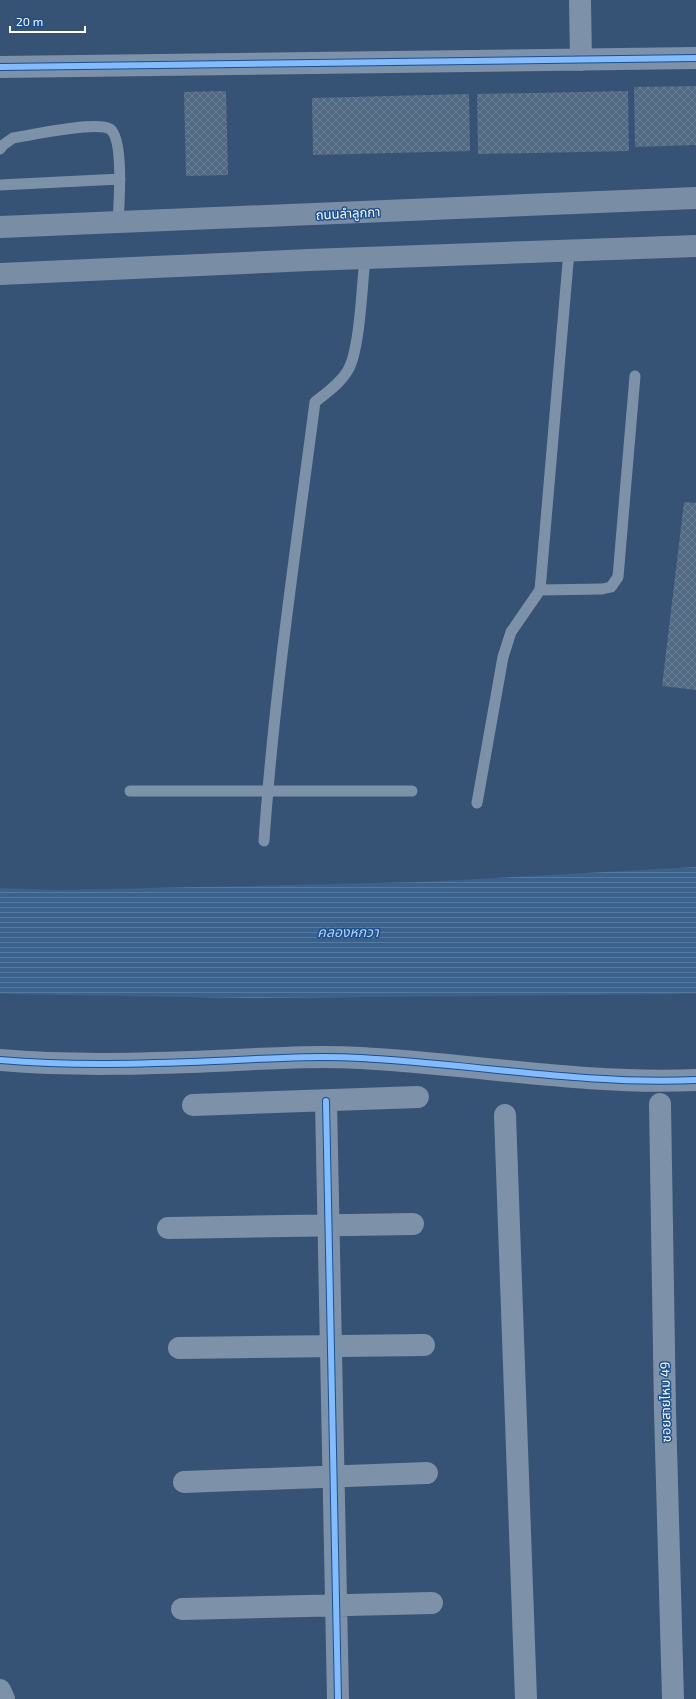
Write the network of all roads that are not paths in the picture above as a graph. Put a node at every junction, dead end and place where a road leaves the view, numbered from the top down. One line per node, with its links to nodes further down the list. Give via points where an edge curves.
1 (580, 0): 3 (street)
2 (696, 58): 3 (street)
3 (581, 60): 4 (street)
4 (0, 67)
5 (0, 149): 6 (lane, via 13,138 96,126 110,130 116,138)
6 (120, 179): 7 (lane); 9 (lane)
7 (0, 185)
8 (696, 198): 9 (main road, ถนนลำลูกกา)
9 (118, 222): 10 (main road, ถนนลำลูกกา)
10 (0, 227)
11 (696, 246): 12 (main road)
12 (569, 251): 13 (main road); 16 (lane)
13 (365, 258): 14 (main road); 18 (lane, via 355,352 348,370 329,392 315,402)
14 (0, 274)
15 (635, 376): 16 (lane, via 618,577 611,587 602,589)
16 (540, 590): 20 (lane, via 512,632 503,657)
17 (130, 791): 18 (lane)
18 (268, 791): 19 (lane); 21 (lane)
19 (412, 791)
20 (478, 803)
21 (264, 841)
22 (0, 1060): 23 (street, via 155,1063 311,1057 361,1058 600,1079 657,1082)
23 (696, 1080)
24 (418, 1097): 25 (street)
25 (326, 1101): 27 (street); 29 (street)
26 (660, 1104): 45 (street, ซอยสายไหม 49, via 664,1411)
27 (193, 1105)
28 (505, 1116): 44 (street)
29 (327, 1224): 30 (street); 31 (street); 33 (street)
30 (414, 1224)
31 (168, 1228)
32 (424, 1345): 33 (street)
33 (331, 1347): 34 (street); 36 (street)
34 (179, 1348)
35 (427, 1473): 36 (street)
36 (332, 1477): 37 (street); 39 (street)
37 (184, 1482)
38 (432, 1603): 39 (street)
39 (336, 1606): 40 (street); 43 (street)
40 (182, 1609)
41 (0, 1690): 42 (street)
42 (4, 1699)
43 (338, 1699)
44 (526, 1699)
45 (674, 1699)

